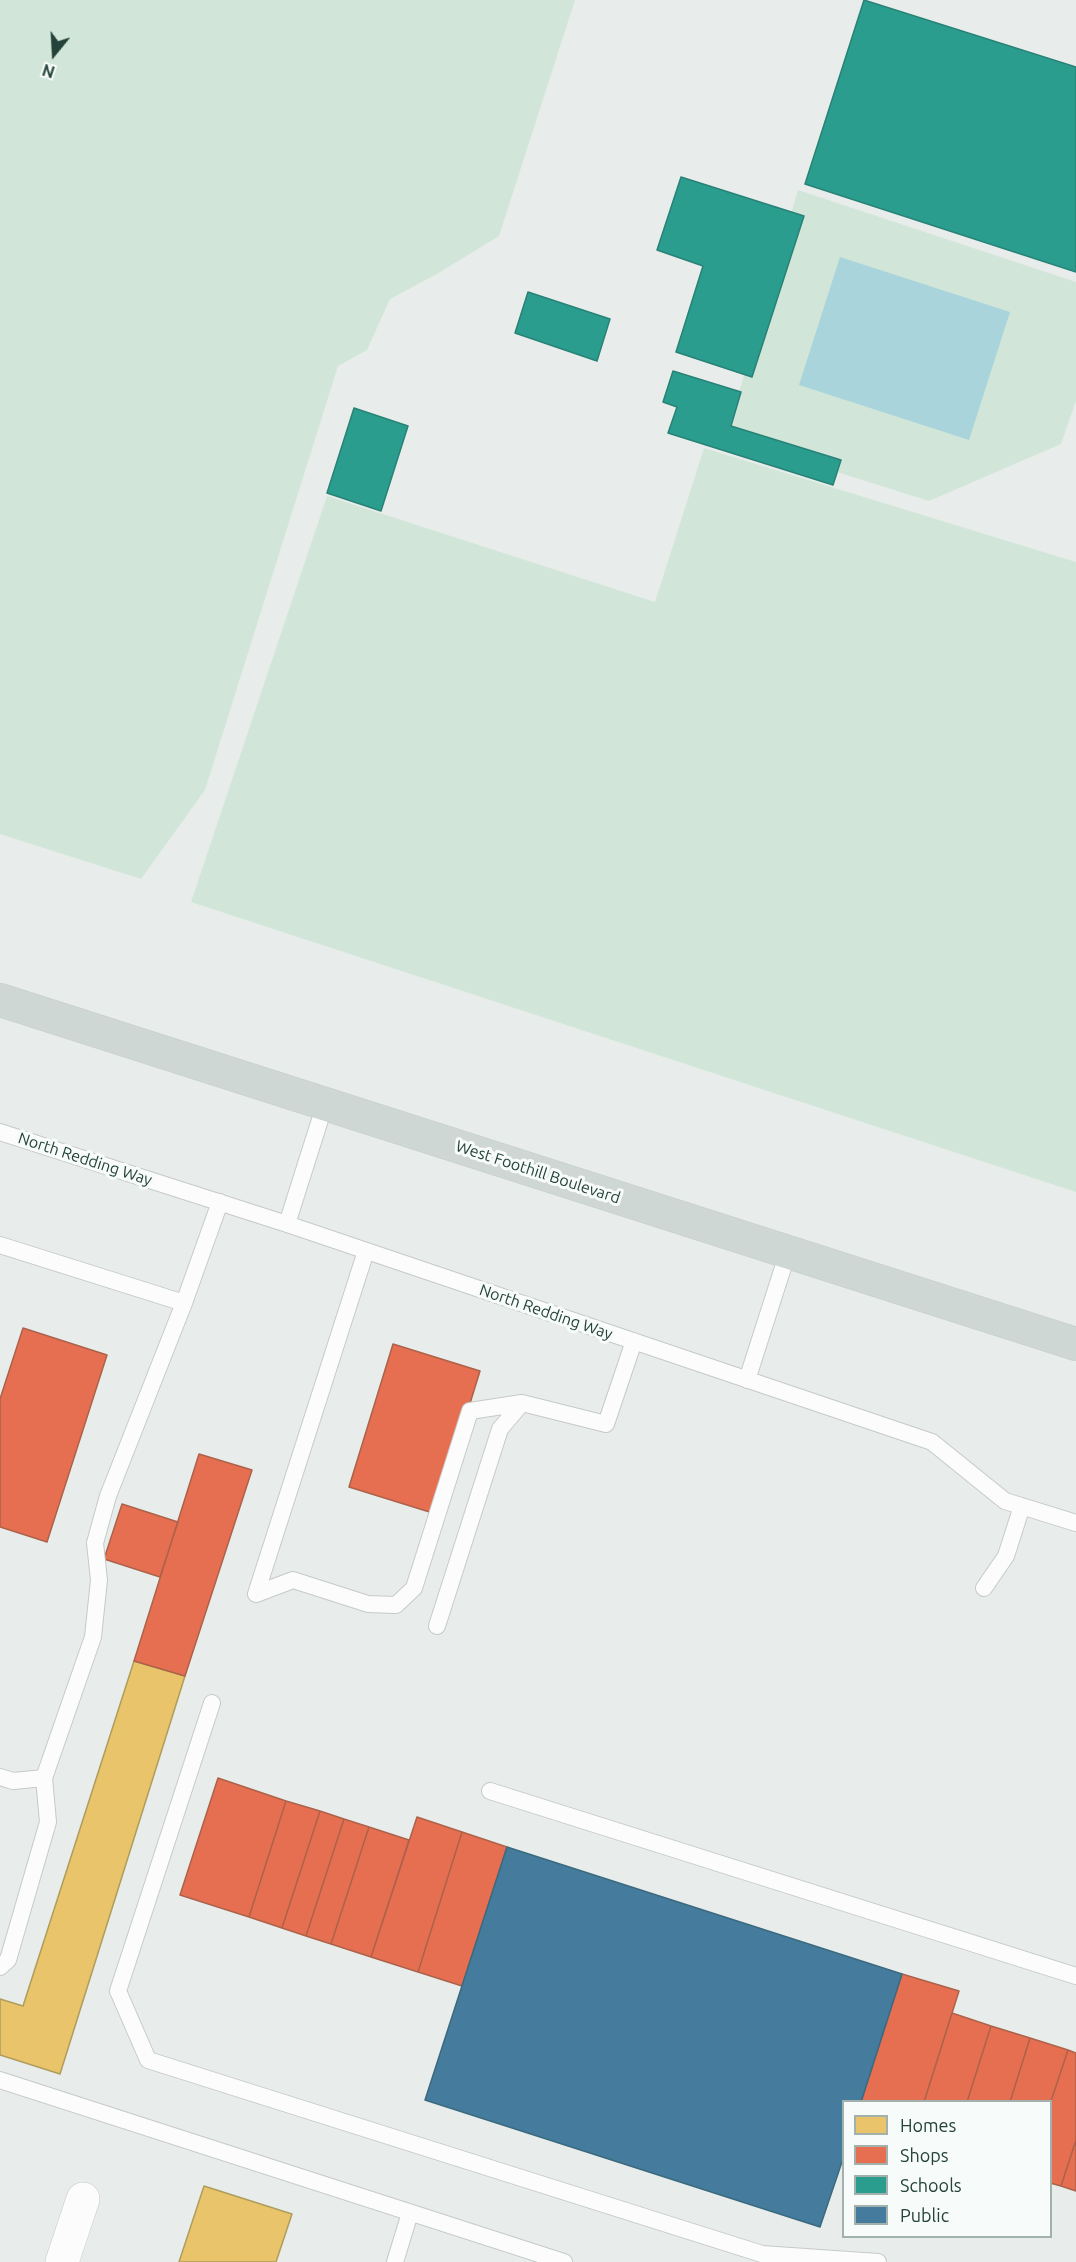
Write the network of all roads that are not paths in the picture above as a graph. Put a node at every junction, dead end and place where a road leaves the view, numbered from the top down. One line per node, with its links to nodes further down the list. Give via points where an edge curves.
1 (0, 1000): 2 (main road, West Foothill Boulevard)
2 (325, 1104): 5 (lane); 8 (main road, West Foothill Boulevard)
3 (0, 1132): 4 (lane, North Redding Way)
4 (220, 1202): 5 (lane, North Redding Way); 9 (lane)
5 (287, 1224): 7 (lane, North Redding Way)
6 (0, 1245): 9 (lane)
7 (366, 1251): 10 (lane, North Redding Way); 13 (lane, via 256,1594 293,1580 368,1604 396,1605 414,1588 470,1411)
8 (788, 1252): 11 (main road, West Foothill Boulevard); 12 (lane)
9 (184, 1303): 20 (lane, via 108,1496 95,1543 99,1580 93,1637)
10 (634, 1341): 12 (lane, North Redding Way); 13 (lane, via 606,1424)
11 (1076, 1344)
12 (747, 1380): 14 (lane, North Redding Way, via 932,1442 1005,1501)
13 (522, 1403): 17 (lane, via 500,1429)
14 (1022, 1506): 15 (lane, North Redding Way); 16 (lane, via 1006,1556)
15 (1076, 1523)
16 (984, 1588)
17 (437, 1626)
18 (212, 1703): 30 (lane, via 118,1991 148,2060 762,2254)
19 (0, 1777): 20 (lane, via 13,1781)
20 (44, 1778): 22 (lane, via 48,1822 8,1960)
21 (490, 1791): 23 (lane)
22 (0, 1967)
23 (1076, 1976)
24 (0, 2080): 26 (lane)
25 (83, 2199): 27 (street)
26 (410, 2212): 28 (lane); 29 (lane)
27 (62, 2262)
28 (395, 2262)
29 (564, 2262)
30 (878, 2262)

